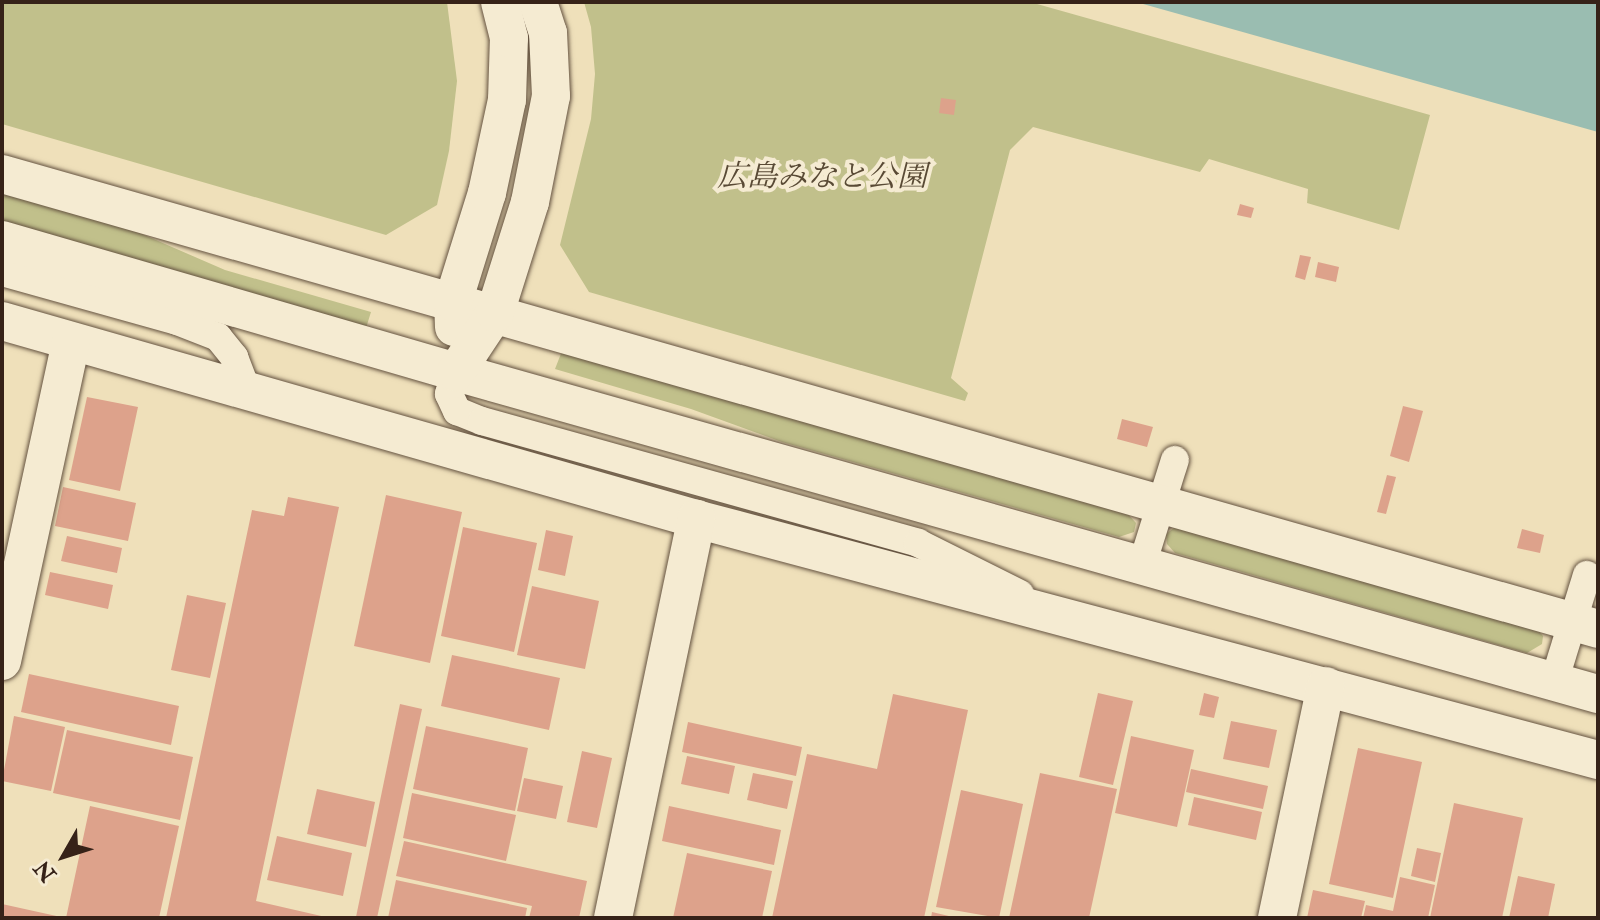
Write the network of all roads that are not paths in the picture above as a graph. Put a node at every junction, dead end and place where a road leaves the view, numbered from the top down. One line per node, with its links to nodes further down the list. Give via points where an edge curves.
1 (500, 2): 6 (street, via 509,38 507,100 487,193)
2 (538, 2): 7 (street, via 548,33 551,96 530,202)
3 (2, 174): 6 (street)
4 (2, 240): 10 (street)
5 (2, 272): 11 (street, via 218,337 234,357)
6 (453, 302): 7 (street); 10 (street)
7 (495, 313): 10 (street); 13 (street)
8 (2, 321): 9 (street)
9 (71, 342): 11 (street); 19 (street)
10 (456, 372): 15 (street); 17 (street, via 449,394 457,411 918,543)
11 (247, 391): 14 (street)
12 (1175, 460): 13 (street)
13 (1161, 504): 15 (street); 18 (street)
14 (696, 519): 17 (street); 24 (street)
15 (1142, 565): 20 (street)
16 (1587, 575): 18 (street)
17 (1065, 617): 21 (street)
18 (1585, 625): 20 (street)
19 (2, 661)
20 (1554, 682): 22 (street)
21 (1326, 686): 23 (street); 25 (street)
22 (1598, 694)
23 (1598, 760)
24 (613, 918)
25 (1277, 918)

